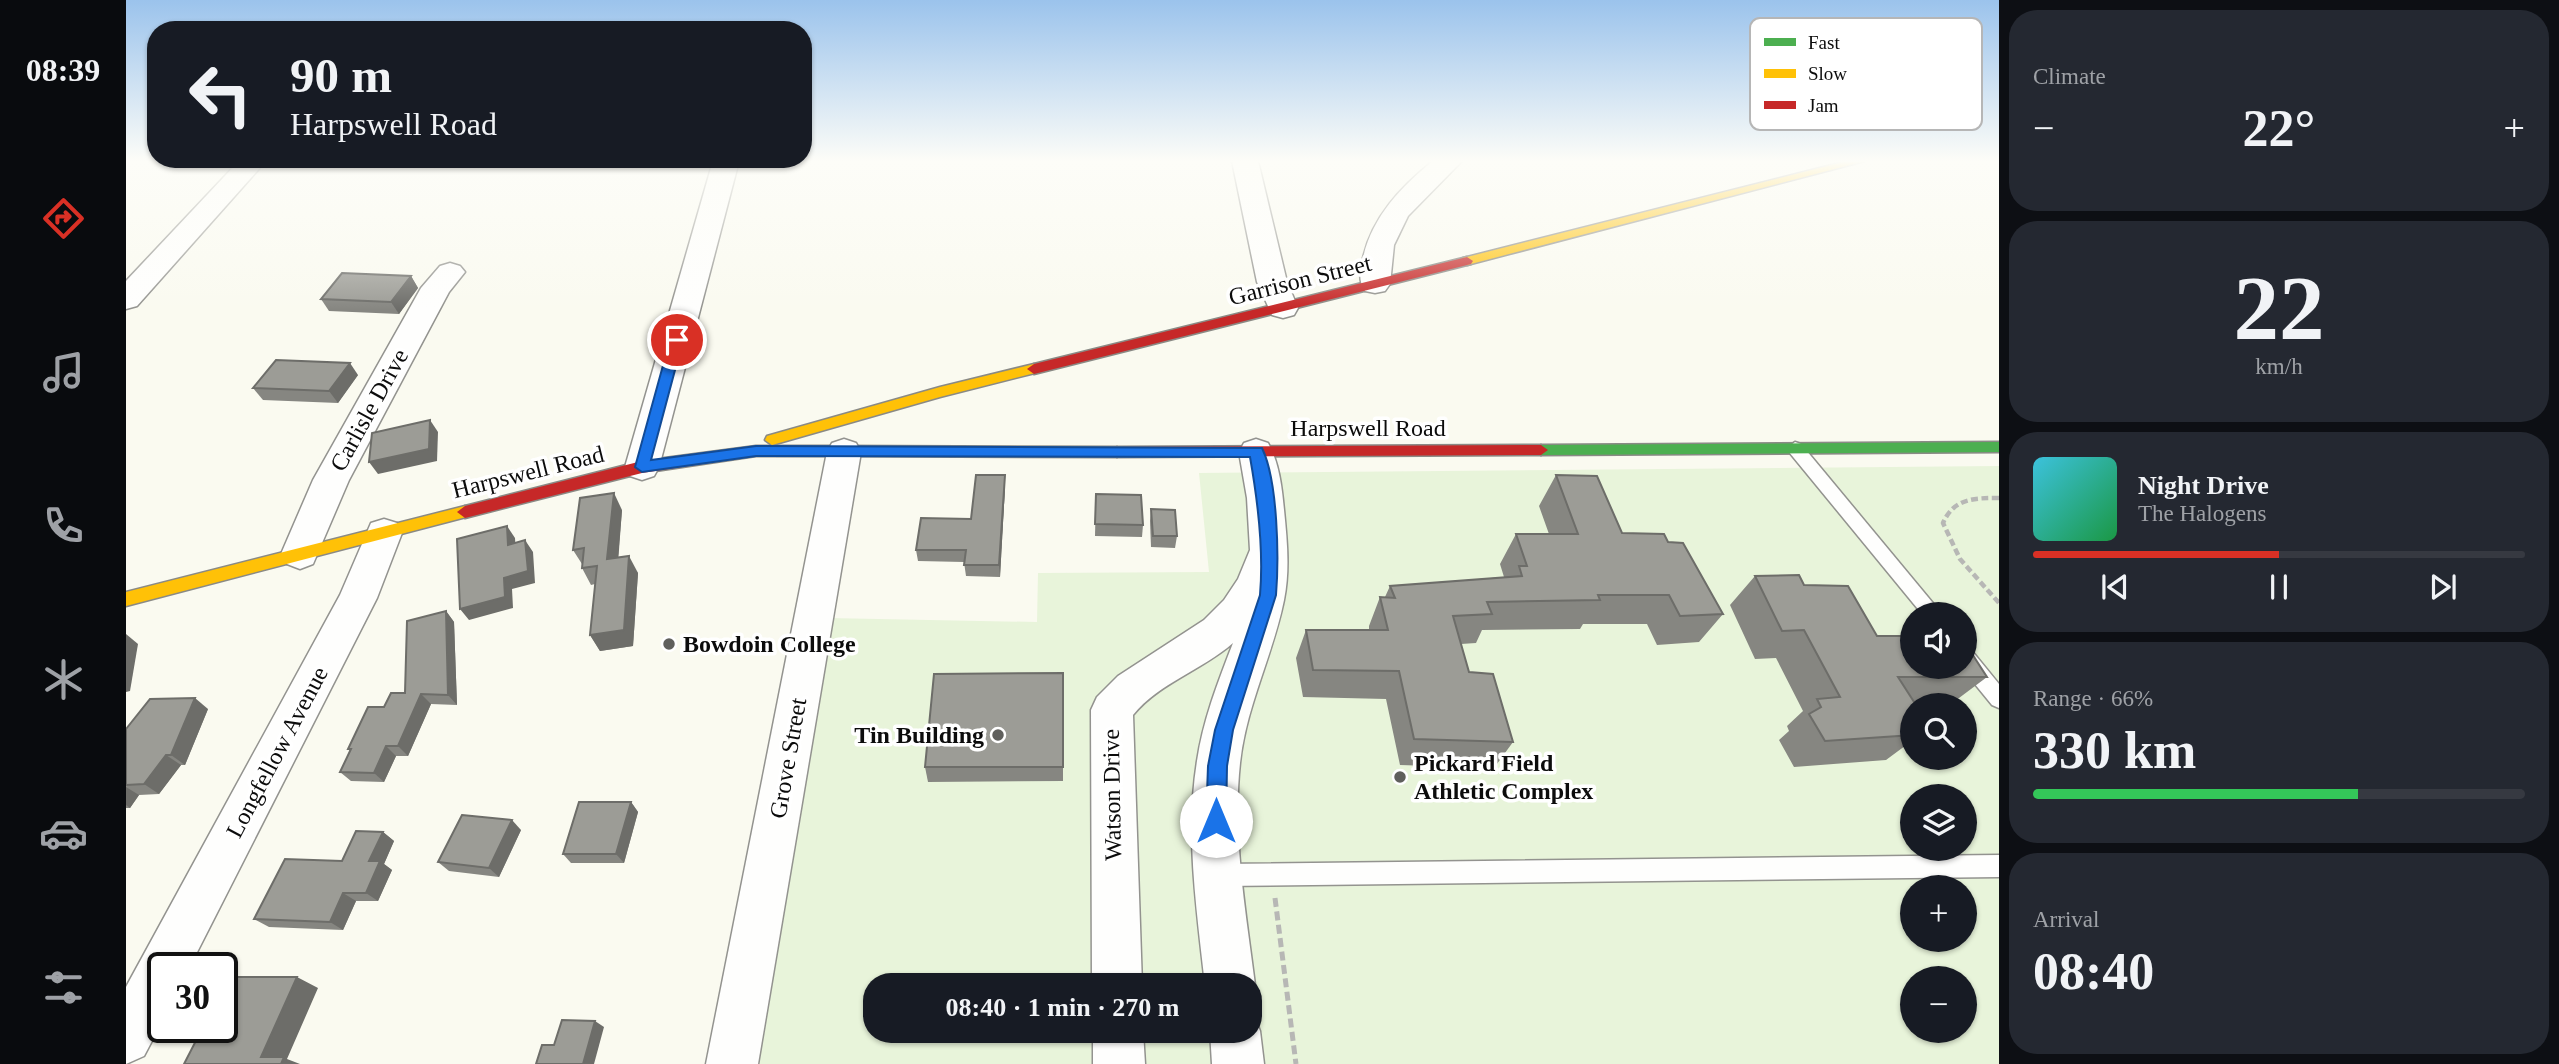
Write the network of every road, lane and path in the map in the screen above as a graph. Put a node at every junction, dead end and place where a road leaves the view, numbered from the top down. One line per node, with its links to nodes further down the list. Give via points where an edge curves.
1 (207, 211): 8 (street)
2 (712, 211): 15 (street)
3 (1256, 211): 9 (street, via 1272,282)
4 (1397, 211): 7 (street, via 1374,260)
5 (1664, 211): 7 (main road, Garrison Street)
6 (450, 272): 19 (street, Carlisle Drive, via 436,288 331,480)
7 (1375, 284): 9 (main road, Garrison Street)
8 (126, 299)
9 (1283, 308): 12 (main road, Garrison Street, via 909,400 776,437)
10 (1999, 447): 11 (main road, Harpswell Road)
11 (1795, 448): 14 (main road, Harpswell Road); 21 (lane)
12 (756, 451): 13 (main road, Harpswell Road); 15 (main road, Harpswell Road)
13 (844, 452): 14 (main road, Harpswell Road); 35 (street, Grove Street)
14 (1256, 452): 18 (street, Watson Drive)
15 (642, 467): 17 (main road, Harpswell Road)
16 (1999, 498): 22 (path, via 1961,501 1947,510 1943,523 1960,559)
17 (384, 533): 19 (main road, Harpswell Road); 28 (street, Longfellow Avenue, via 358,597)
18 (1269, 550): 27 (street, Watson Drive, via 1268,595 1224,730 1217,766); 29 (street, Watson Drive, via 1254,589 1226,624 1138,682 1112,710)
19 (300, 554): 20 (main road, Harpswell Road)
20 (126, 599)
21 (1923, 602)
22 (1999, 603)
23 (1977, 672): 24 (lane)
24 (1999, 699)
25 (1999, 866): 26 (lane)
26 (1272, 874): 27 (lane); 38 (path)
27 (1220, 875): 30 (street, Watson Drive)
28 (171, 952)
29 (1117, 973)
30 (1229, 973)
31 (147, 998): 32 (street, Longfellow Avenue)
32 (126, 1038)
33 (1118, 1043): 36 (street)
34 (1236, 1043): 37 (street)
35 (732, 1064)
36 (1119, 1064)
37 (1238, 1064)
38 (1296, 1064)

